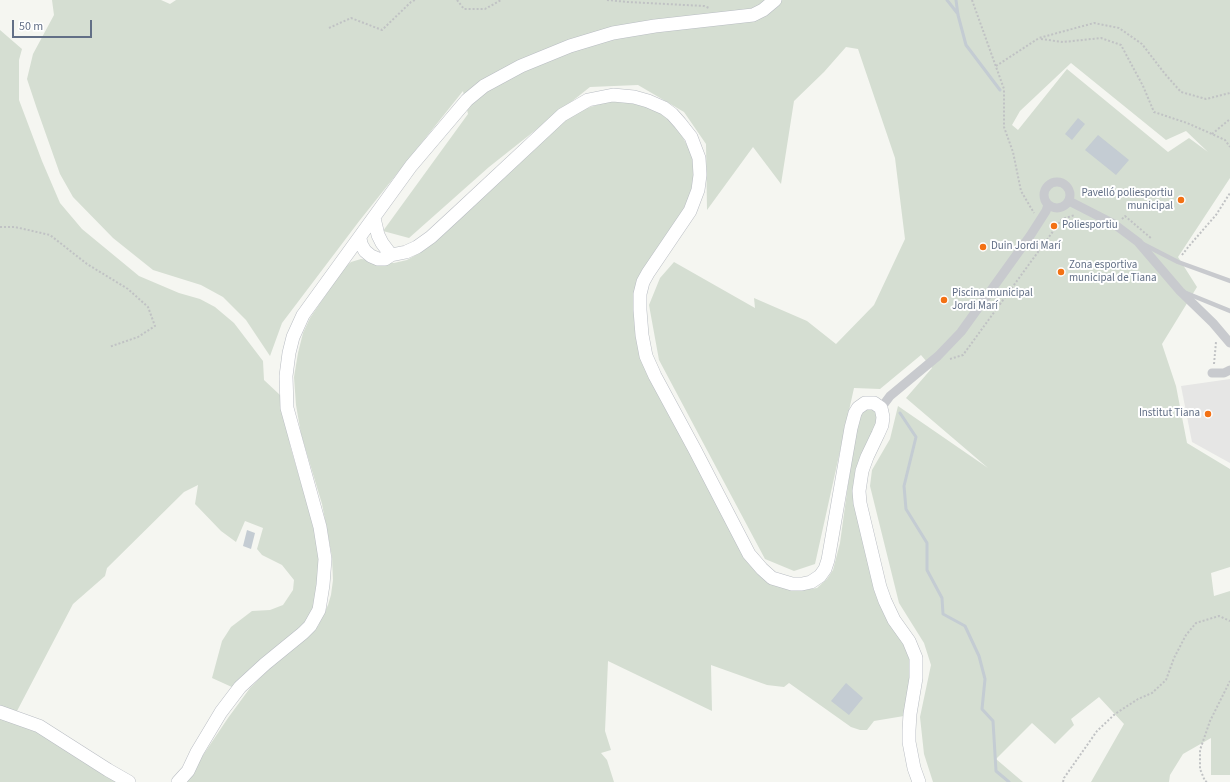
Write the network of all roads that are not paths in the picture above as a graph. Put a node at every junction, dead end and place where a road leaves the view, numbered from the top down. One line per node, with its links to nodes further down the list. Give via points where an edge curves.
1 (775, 0): 4 (street, via 764,10 753,15 613,33 570,46 521,66 484,86 467,100 411,166)
2 (1069, 201): 3 (street, via 1055,209); 3 (street, via 1068,187 1055,182 1049,184 1044,192); 6 (street, via 1114,224)
3 (1048, 205): 16 (street, via 1039,223 961,332 938,356 890,396)
4 (374, 218): 5 (street); 8 (street, via 380,239)
5 (360, 238): 7 (street, via 361,244); 8 (street); 9 (street)
6 (1138, 242): 10 (lane, via 1178,262); 11 (street)
7 (371, 256): 8 (street, via 378,259); 9 (street, via 350,258)
8 (391, 256): 16 (street, via 406,252 431,237 562,115 588,100 613,95 634,97 664,108 680,123 696,148 700,175 698,190 690,211 643,282 640,310 646,356 749,554 772,578 802,584 811,582 825,569 850,428 855,413 865,403 874,403)
9 (342, 262): 19 (street, via 303,315 293,337 286,376 287,408 320,527 324,559 319,610 303,633 240,688 221,712 188,771)
10 (1230, 281)
11 (1180, 291): 12 (lane); 13 (street)
12 (1230, 311)
13 (1230, 344)
14 (1230, 370): 15 (street)
15 (1213, 373)
16 (881, 408): 20 (street, via 882,425 862,471 860,503 885,601 916,658 908,730)
17 (0, 712): 18 (street, via 38,726)
18 (129, 782)
19 (178, 782)
20 (919, 782)

